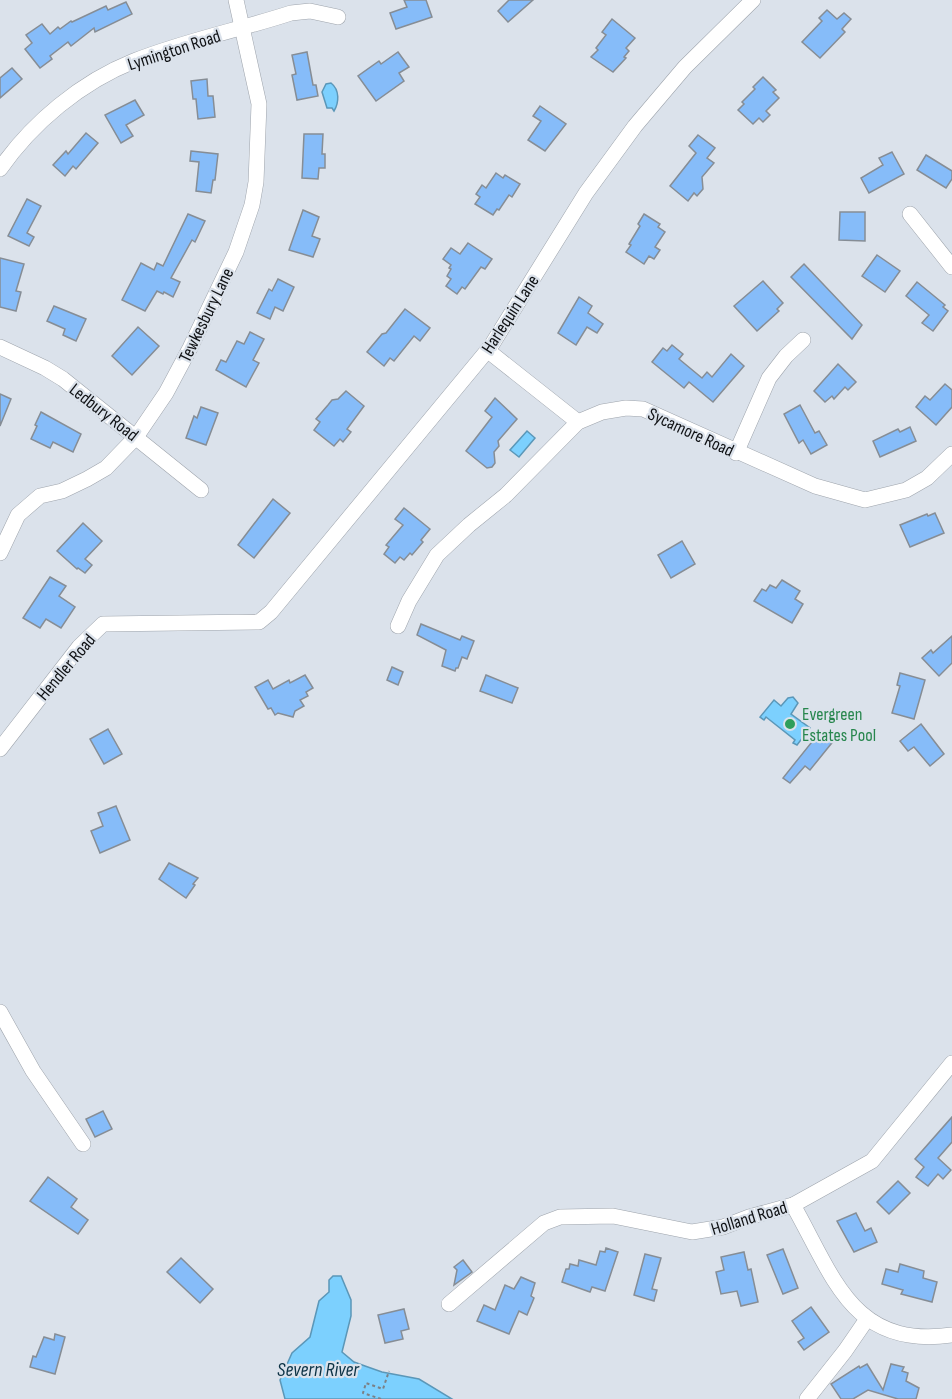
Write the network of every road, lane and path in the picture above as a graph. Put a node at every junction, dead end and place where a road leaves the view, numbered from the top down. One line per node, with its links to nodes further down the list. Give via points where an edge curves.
1 (236, 0): 4 (street, Tewkesbury Lane)
2 (753, 0): 10 (street, Harlequin Lane, via 685,67 635,126 586,193)
3 (338, 17): 4 (street, Lymington Road, via 310,11 291,13)
4 (243, 29): 5 (street, Lymington Road, via 179,46 99,79 54,109); 12 (street, Tewkesbury Lane, via 259,104 259,158 252,205 230,266 190,348)
5 (0, 169)
6 (910, 214): 7 (street)
7 (952, 267)
8 (803, 340): 13 (street, via 769,378)
9 (0, 347): 12 (street, Ledbury Road, via 45,368)
10 (487, 350): 11 (street); 17 (street, Harlequin Lane)
11 (578, 422): 13 (street, Sycamore Road, via 602,412 643,409); 18 (street, Sycamore Road, via 506,495 437,555)
12 (136, 437): 15 (street, Ledbury Road); 16 (street, Tewkesbury Lane, via 106,468 62,491 40,496 18,515)
13 (736, 453): 14 (street, Sycamore Road, via 815,486 865,500 906,490 927,478)
14 (952, 454)
15 (201, 490)
16 (0, 553)
17 (259, 622): 19 (street, Hendler Road, via 103,624 80,647)
18 (398, 626)
19 (0, 749)
20 (0, 1012): 22 (street, via 33,1071)
21 (952, 1063): 23 (street, Holland Road, via 872,1161)
22 (83, 1144)
23 (793, 1205): 24 (street, Holland Road, via 723,1227 692,1232 613,1216 560,1218 544,1223); 25 (street, via 843,1293)
24 (449, 1304)
25 (867, 1319): 26 (street, via 906,1335); 29 (street)
26 (952, 1335)
27 (389, 1371): 28 (path, via 383,1389 366,1383 363,1393)
28 (381, 1399)
29 (807, 1399)

